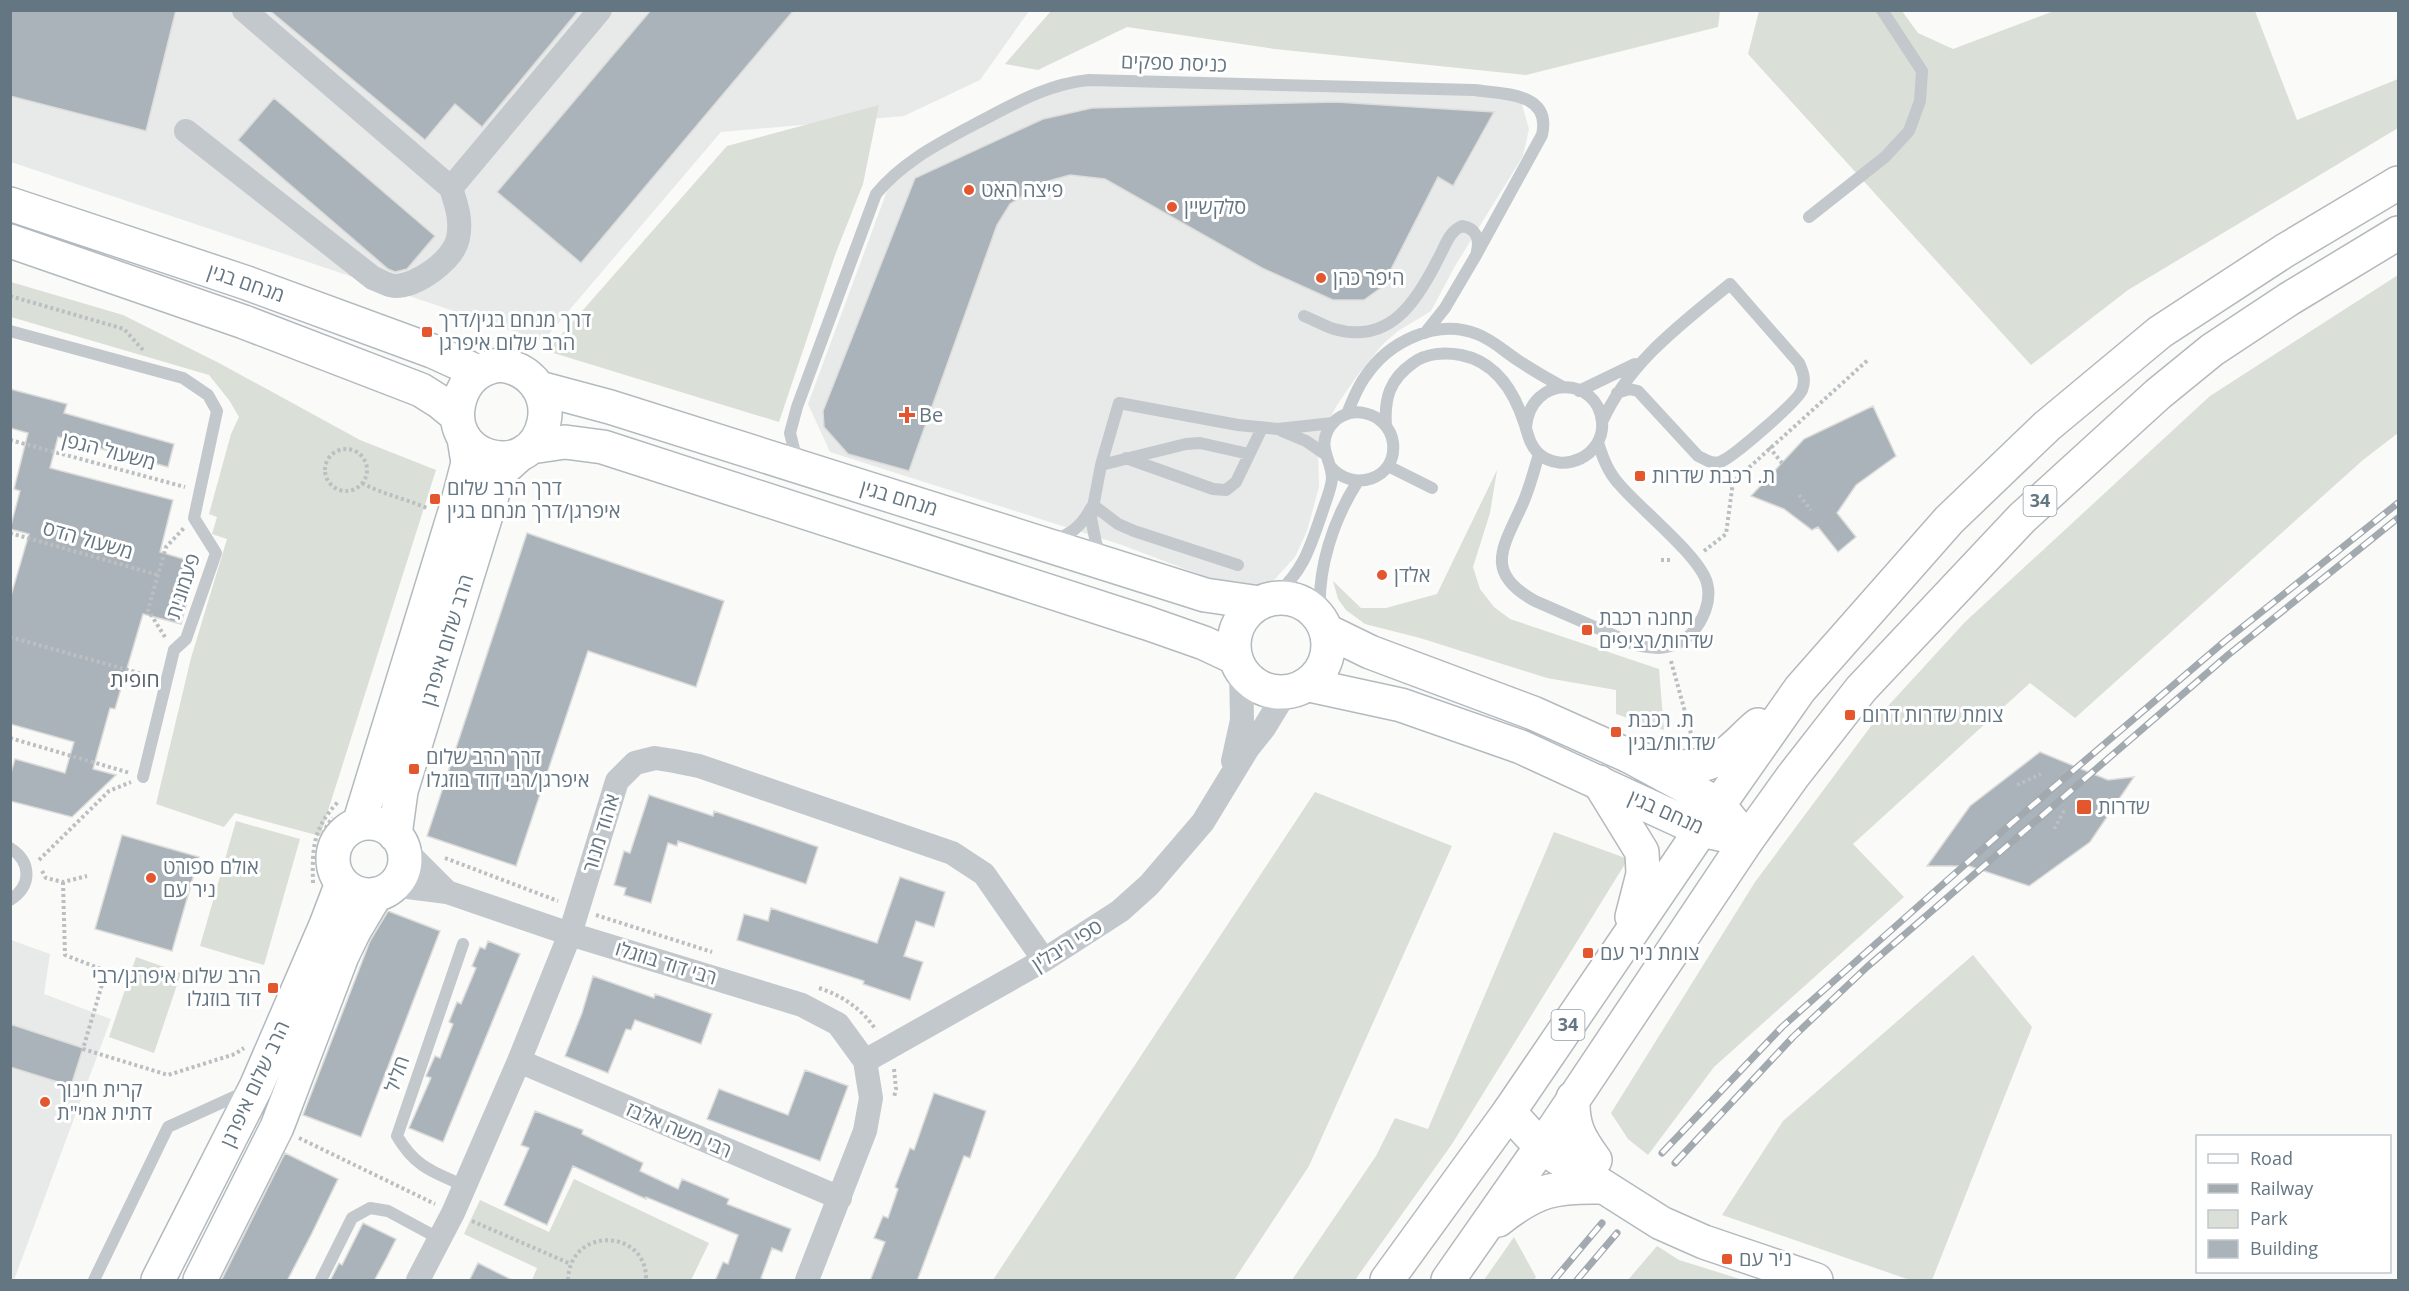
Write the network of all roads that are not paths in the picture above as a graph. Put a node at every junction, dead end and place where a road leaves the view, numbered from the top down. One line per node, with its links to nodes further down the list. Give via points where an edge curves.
1 (244, 10): 6 (street)
2 (600, 10): 6 (street)
3 (1882, 10): 8 (lane, via 1922,71 1920,101 1909,131 1885,157)
4 (186, 130): 6 (street, via 373,278 394,286 423,278 443,262 458,239 459,216)
5 (2398, 183): 48 (main road, 34, via 2216,295 2111,370 1949,519)
6 (451, 188)
7 (10, 204): 16 (main road, מנחם בגין, via 258,287 432,351)
8 (1809, 218)
9 (2398, 233): 55 (main road, 34, via 2212,350 2022,518 1861,689)
10 (10, 241): 25 (main road, מנחם בגין, via 244,322 421,390 440,402)
11 (1475, 257): 12 (lane, via 1479,242 1476,235 1467,226 1456,228 1413,304 1399,318 1382,326 1359,332 1335,329); 14 (lane, כניסת ספקים); 37 (lane, כניסת ספקים, via 1542,135 1544,124 1537,106 1526,98 1451,90 1089,80 1057,85 1030,95 932,147 898,170 876,194 790,433 797,460)
12 (1304, 315)
13 (10, 331): 50 (lane, פעמונית, via 183,378 208,395 217,411 194,518 216,553 186,639 174,650)
14 (1425, 333): 17 (lane, via 1447,329 1476,334); 21 (lane, via 1401,342 1374,364 1356,391)
15 (1641, 360): 19 (lane); 20 (lane); 20 (lane, via 1730,284 1799,363 1803,372 1802,391 1758,433 1718,463 1708,462 1689,447 1638,391)
16 (478, 372): 18 (main road, via 488,366 512,366); 25 (main road, via 459,401)
17 (1563, 387): 19 (lane); 26 (lane, via 1541,394 1527,415)
18 (540, 388): 30 (main road, via 544,423 539,436); 37 (main road, מנחם בגין)
19 (1579, 391): 22 (lane, via 1594,402)
20 (1617, 393): 22 (lane)
21 (1347, 414): 23 (lane); 24 (lane, via 1367,413)
22 (1602, 422): 29 (lane)
23 (1333, 423): 28 (lane); 34 (lane, via 1325,438)
24 (1386, 426): 26 (lane, via 1386,401 1398,375 1417,360 1449,353 1482,362 1498,374 1510,388); 36 (lane, via 1393,447)
25 (460, 427): 30 (main road, via 482,455 501,458); 54 (main road, הרב שלום איפרגן, via 468,462)
26 (1526, 427): 32 (lane)
27 (1262, 428): 28 (lane); 31 (lane); 35 (lane, via 1119,402)
28 (1278, 429): 34 (lane, via 1306,441)
29 (1598, 443): 32 (lane, via 1586,456 1569,463); 32 (lane, via 1618,483 1693,560 1707,584 1706,610 1691,633 1668,649 1636,645 1545,606 1521,594 1505,578 1502,553)
30 (525, 451): 46 (main road, via 565,442 603,447 1147,623 1204,643); 56 (main road, הרב שלום איפרגן, via 499,473 401,791)
31 (1249, 454): 33 (lane, via 1200,443); 33 (lane, via 1236,482 1226,490 1213,489)
32 (1539, 454)
33 (1126, 458): 35 (lane)
34 (1327, 460): 38 (lane, via 1344,478); 44 (lane, via 1332,479 1306,559 1292,581)
35 (1101, 465): 40 (lane)
36 (1388, 466): 38 (lane, via 1372,479); 39 (lane)
37 (807, 470): 41 (main road, מנחם בגין)
38 (1358, 481): 45 (lane, via 1338,516 1324,563)
39 (1432, 488)
40 (1093, 505): 41 (lane, via 1079,526 1058,538); 42 (lane, via 1134,531); 43 (lane, via 1091,518 1096,543 1101,558)
41 (1024, 537): 43 (main road, מנחם בגין)
42 (1238, 565)
43 (1109, 566): 44 (main road, מנחם בגין, via 1205,595)
44 (1267, 600): 45 (main road, via 1296,599 1309,606); 46 (main road, via 1249,610 1239,623 1234,639)
45 (1324, 624): 47 (main road, via 1329,648 1326,662); 49 (main road, מנחם בגין, via 1370,652 1533,713)
46 (1238, 664): 47 (main road, via 1247,678 1264,689); 51 (street, ספי ריבלין, via 1242,720)
47 (1297, 688): 51 (street, ספי ריבלין, via 1248,747); 52 (main road, מנחם בגין, via 1401,705 1521,747)
48 (1800, 689): 49 (main road, via 1727,753 1700,766 1668,766); 53 (main road, 34)
49 (1629, 756): 53 (main road, מנחם בגין)
50 (142, 777)
51 (1228, 781): 65 (street, ספי ריבלין, via 1203,822 1149,885 1120,911)
52 (1599, 782): 53 (main road, מנחם בגין); 63 (main road, via 1642,852 1643,874)
53 (1709, 817): 55 (main road, מנחם בגין); 63 (main road, 34)
54 (359, 824): 56 (main road, via 378,824); 58 (main road, via 346,831 335,847 334,865)
55 (1747, 840): 69 (main road, 34)
56 (399, 841): 59 (main road, via 402,870); 60 (street, רבי דוד בוזגלו)
57 (10, 848): 61 (lane, via 20,854 27,871 23,888)
58 (342, 883): 59 (main road, via 357,892); 68 (main road, הרב שלום איפרגן)
59 (384, 890): 60 (street, רבי דוד בוזגלו); 79 (main road, הרב שלום איפרגן, via 354,931 342,956 276,1127)
60 (447, 892): 62 (street, רבי דוד בוזגלו)
61 (10, 900)
62 (570, 934): 65 (street, אהוד מנור, via 617,781 635,763 655,758 699,766 952,853 984,874); 66 (street, אהוד מנור); 67 (street, רבי דוד בוזגלו, via 802,1005 838,1024)
63 (1626, 938): 70 (main road, 34)
64 (463, 944): 73 (lane, חליל, via 397,1136 416,1162)
65 (1044, 960): 67 (street, ספי ריבלין)
66 (519, 1061): 73 (street, אהוד מנור); 74 (street, רבי משה אלבז)
67 (865, 1061): 74 (street, via 871,1098 865,1131)
68 (256, 1087): 77 (lane, via 168,1127); 78 (main road, הרב שלום איפרגן)
69 (1573, 1098): 71 (main road, 34); 72 (main road, via 1572,1116 1579,1137)
70 (1509, 1112): 71 (main road); 83 (main road, 34)
71 (1548, 1137): 72 (main road); 75 (main road, 34)
72 (1598, 1173): 75 (main road, via 1517,1205); 85 (main road, via 1683,1234)
73 (465, 1186): 76 (street, אהוד מנור)
74 (840, 1198): 82 (street)
75 (1480, 1234): 84 (main road, 34)
76 (440, 1239): 80 (lane, via 388,1211 370,1208 352,1218); 81 (street, אהוד מנור)
77 (94, 1281)
78 (158, 1281)
79 (200, 1281)
80 (321, 1281)
81 (418, 1281)
82 (807, 1281)
83 (1387, 1281)
84 (1448, 1281)
85 (1816, 1281)

